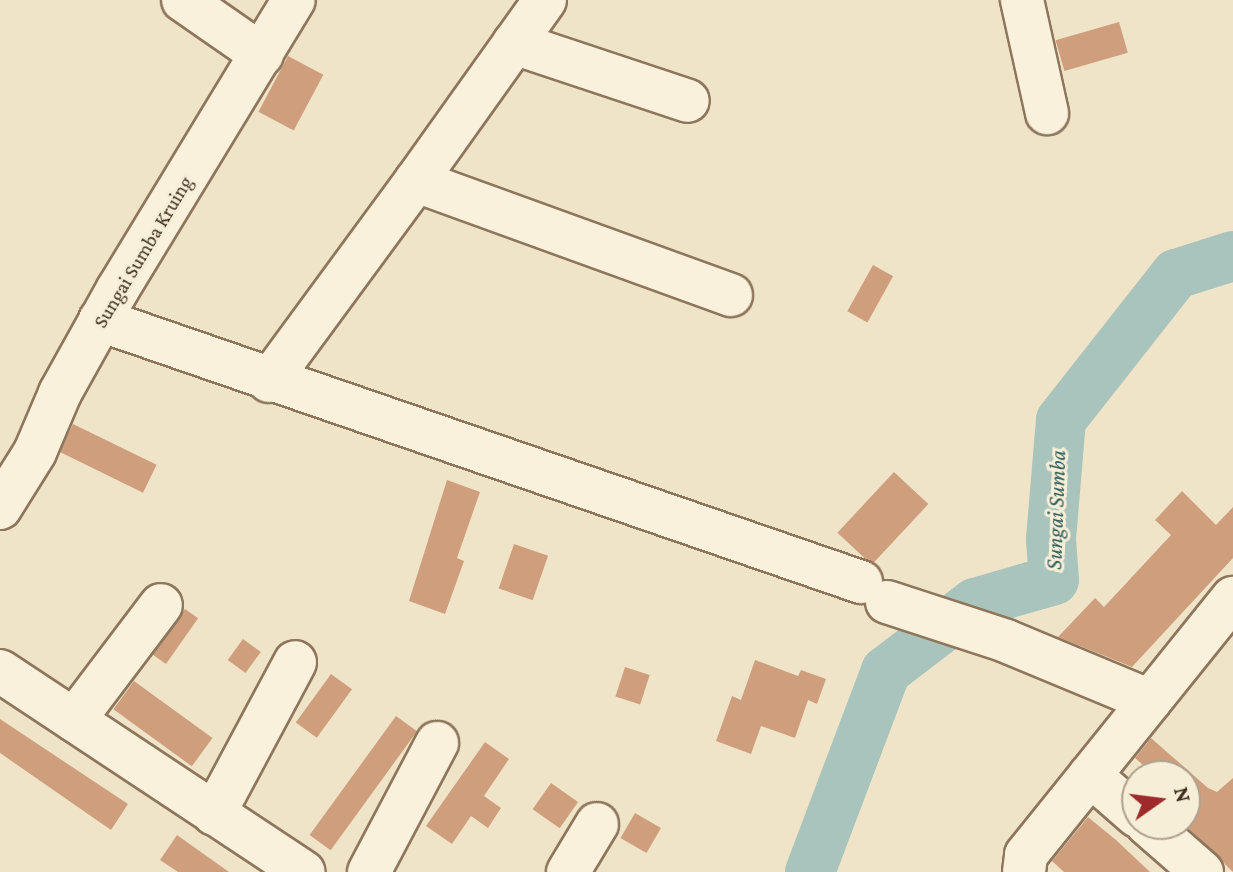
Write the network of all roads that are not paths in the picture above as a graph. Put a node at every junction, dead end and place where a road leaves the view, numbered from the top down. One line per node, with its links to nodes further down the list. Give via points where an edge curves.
1 (183, 0): 6 (street)
2 (294, 0): 6 (street, Sungai Sumba Kruing)
3 (545, 0): 5 (street)
4 (1022, 0): 8 (street)
5 (514, 43): 7 (street); 9 (street)
6 (262, 55): 11 (street, Sungai Sumba Kruing)
7 (688, 101)
8 (1047, 113)
9 (416, 181): 10 (street); 12 (street)
10 (731, 295)
11 (100, 320): 12 (street); 13 (street, Sungai Sumba Kruing, via 35,452)
12 (269, 381): 18 (street, via 874,592)
13 (0, 508)
14 (161, 605): 19 (street)
15 (1227, 619): 18 (street)
16 (295, 662): 23 (street)
17 (0, 671): 19 (street)
18 (1150, 701): 21 (street)
19 (74, 720): 23 (street)
20 (437, 743): 27 (street)
21 (1090, 775): 22 (street); 29 (street, via 1026,855)
22 (1121, 802)
23 (214, 814): 26 (street)
24 (597, 824): 28 (street)
25 (1165, 840): 30 (street)
26 (304, 872)
27 (369, 872)
28 (568, 872)
29 (1024, 872)
30 (1202, 872)

